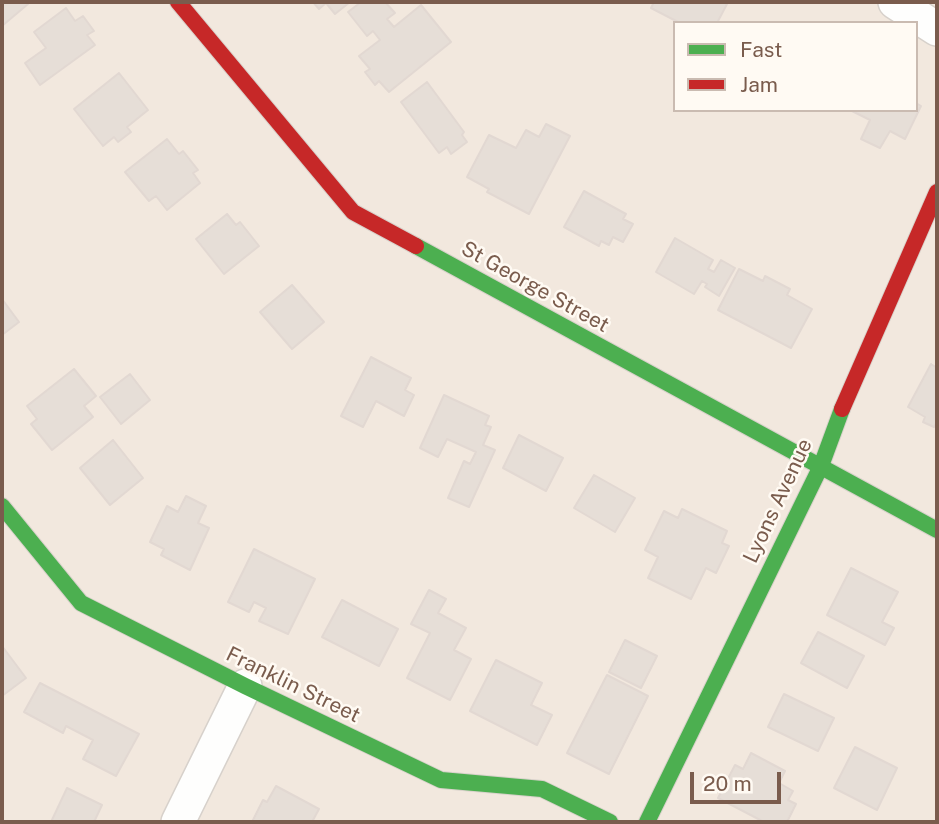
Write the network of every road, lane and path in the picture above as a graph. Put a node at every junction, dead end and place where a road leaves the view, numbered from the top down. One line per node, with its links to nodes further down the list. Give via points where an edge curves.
1 (178, 2): 5 (street, St George Street, via 353,212)
2 (895, 2): 3 (street)
3 (937, 29)
4 (937, 192): 5 (street, Lyons Avenue)
5 (821, 466): 7 (street, St George Street); 11 (street, Lyons Avenue)
6 (2, 506): 8 (street, Franklin Street, via 81,603)
7 (937, 530)
8 (245, 686): 9 (street); 10 (street, Franklin Street, via 441,780 542,789)
9 (178, 822)
10 (610, 822)
11 (647, 822)

